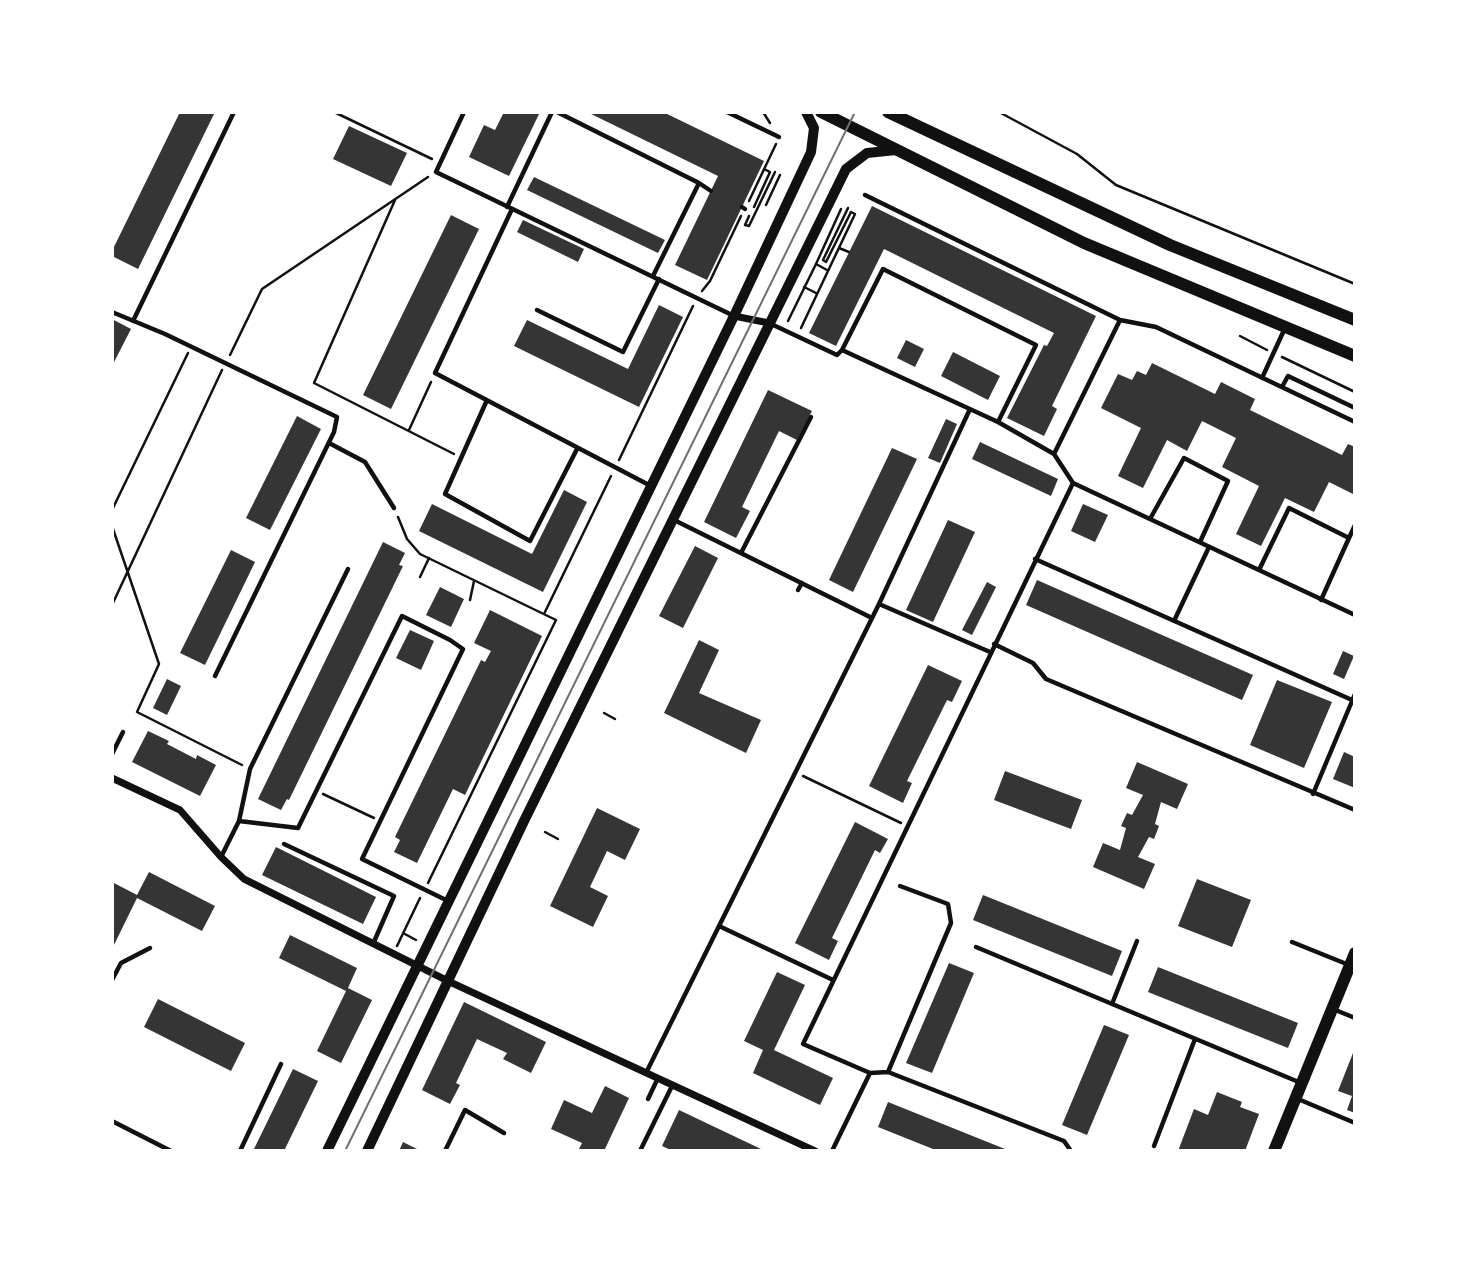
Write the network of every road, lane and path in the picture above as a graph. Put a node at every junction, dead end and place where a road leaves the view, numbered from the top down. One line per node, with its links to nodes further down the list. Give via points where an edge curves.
1 (234, 112): 42 (lane)
2 (334, 112): 13 (path)
3 (464, 112): 13 (lane)
4 (552, 112): 24 (lane)
5 (557, 112): 18 (lane)
6 (727, 112): 11 (lane)
7 (806, 112): 39 (street, via 814,128 811,152)
8 (821, 112): 12 (main road)
9 (888, 112): 41 (main road, via 1170,245)
10 (999, 112): 32 (path, via 1077,154 1116,185)
11 (779, 137): 14 (path)
12 (896, 150): 43 (street, via 867,153 846,169); 45 (main road, via 1084,243)
13 (440, 163): 15 (lane)
14 (764, 169): 16 (path, via 770,172 745,225 749,226); 35 (path, via 710,281)
15 (436, 172): 21 (path); 24 (lane)
16 (775, 172)
17 (780, 175): 22 (path)
18 (699, 183): 19 (lane); 30 (lane)
19 (711, 191)
20 (865, 195): 40 (lane)
21 (395, 200): 52 (path, via 262,289); 63 (path, via 314,383)
22 (766, 205)
23 (843, 206): 28 (path)
24 (509, 208): 30 (lane); 53 (lane)
25 (848, 208): 26 (path, via 823,260 827,262 851,212 855,214)
26 (839, 247): 27 (path); 29 (path)
27 (849, 252)
28 (816, 264): 29 (path); 33 (path)
29 (827, 270): 34 (path)
30 (653, 276): 31 (lane)
31 (659, 279): 35 (lane); 37 (lane, via 623,352)
32 (1355, 284)
33 (804, 287): 34 (path); 44 (path)
34 (816, 293): 46 (path)
35 (697, 298): 36 (path); 39 (lane)
36 (692, 308)
37 (537, 310)
38 (112, 312): 42 (lane)
39 (734, 316): 43 (street); 69 (street)
40 (1120, 320): 54 (lane, via 1156,327); 66 (lane)
41 (1355, 320)
42 (133, 321): 48 (lane)
43 (769, 323): 49 (lane, via 837,355); 72 (street)
44 (787, 323)
45 (1285, 327): 50 (lane); 51 (main road)
46 (800, 330)
47 (1240, 336): 50 (path)
48 (191, 347): 52 (lane); 71 (path)
49 (842, 350): 59 (lane); 61 (lane, via 883,269 1036,345)
50 (1273, 353): 54 (lane); 56 (path)
51 (1355, 356)
52 (225, 363): 64 (lane, via 337,417); 84 (path)
53 (435, 373): 57 (lane); 63 (path)
54 (1262, 378): 55 (lane)
55 (1282, 387): 58 (lane, via 1287,376); 62 (lane)
56 (1355, 392)
57 (487, 400): 65 (lane); 67 (lane)
58 (1355, 408)
59 (970, 409): 61 (lane); 91 (lane)
60 (811, 417): 79 (lane)
61 (998, 422): 66 (lane)
62 (1355, 422)
63 (408, 431): 67 (path)
64 (329, 443): 70 (lane, via 365,462); 98 (lane)
65 (577, 449): 67 (lane, via 530,541 444,494); 69 (lane)
66 (1054, 454): 68 (lane)
67 (461, 458)
68 (1073, 483): 73 (lane); 81 (lane)
69 (651, 486): 120 (street)
70 (394, 508): 80 (path, via 407,539)
71 (112, 510)
72 (672, 519): 79 (lane); 135 (street)
73 (1150, 519): 77 (lane); 77 (lane, via 1184,458 1228,481)
74 (1355, 525): 76 (lane)
75 (112, 526): 84 (path)
76 (1349, 538): 83 (lane, via 1289,508); 90 (lane)
77 (1200, 542): 78 (lane)
78 (1209, 547): 83 (lane); 95 (lane)
79 (741, 553): 87 (lane)
80 (429, 558): 85 (path); 86 (path)
81 (1035, 559): 95 (lane); 96 (lane)
82 (348, 569): 105 (lane)
83 (1259, 570): 90 (lane)
84 (126, 573): 92 (path); 105 (path, via 159,664 137,712)
85 (420, 577)
86 (474, 580): 89 (path); 119 (path, via 556,620)
87 (802, 583): 88 (lane); 94 (lane)
88 (798, 590)
89 (470, 600)
90 (1321, 600): 93 (lane)
91 (879, 604): 94 (lane); 97 (lane)
92 (112, 605)
93 (1355, 615)
94 (872, 618): 106 (lane)
95 (1174, 621): 100 (lane)
96 (994, 644): 97 (lane); 109 (lane, via 1034,663 1046,679)
97 (990, 652): 113 (lane)
98 (215, 676)
99 (1355, 694): 100 (lane)
100 (1352, 700): 109 (lane)
101 (604, 713): 102 (path)
102 (615, 719)
103 (123, 732): 104 (lane)
104 (112, 754)
105 (250, 769): 111 (lane)
106 (796, 772): 113 (path); 121 (lane)
107 (112, 778): 117 (street, via 180,810)
108 (316, 792): 111 (lane, via 299,828); 112 (path); 112 (lane, via 402,616 463,649)
109 (1313, 793): 110 (lane)
110 (1355, 810)
111 (239, 821): 117 (lane)
112 (381, 821): 119 (lane, via 362,859)
113 (907, 826): 134 (lane)
114 (545, 832): 115 (path)
115 (558, 839)
116 (284, 844): 126 (lane, via 394,896)
117 (220, 858): 126 (street, via 244,879)
118 (900, 886): 142 (lane, via 948,904 951,923)
119 (424, 889): 120 (lane); 122 (path)
120 (449, 901): 131 (street)
121 (719, 926): 134 (lane); 141 (lane)
122 (403, 933): 123 (path); 129 (path)
123 (417, 940)
124 (1137, 941): 136 (lane)
125 (1292, 942): 132 (lane)
126 (373, 944): 129 (street)
127 (976, 947): 136 (lane)
128 (150, 948): 133 (lane, via 121,963)
129 (393, 953): 131 (street)
130 (1355, 953): 132 (main road)
131 (417, 965): 135 (street); 155 (street)
132 (1350, 965): 137 (main road)
133 (112, 980)
134 (833, 980): 143 (lane, via 803,1044)
135 (450, 982): 141 (street); 156 (street)
136 (1112, 1004): 139 (lane)
137 (1333, 1009): 138 (lane); 145 (main road)
138 (1355, 1018)
139 (1195, 1039): 145 (lane); 152 (lane)
140 (281, 1064): 154 (lane)
141 (647, 1071): 144 (street)
142 (888, 1072): 143 (lane); 161 (lane, via 1064,1141)
143 (870, 1073): 160 (lane)
144 (659, 1077): 146 (street); 148 (lane)
145 (1302, 1083): 147 (main road)
146 (673, 1084): 158 (lane); 159 (street)
147 (1296, 1098): 150 (lane); 162 (main road)
148 (648, 1100)
149 (112, 1121): 153 (lane)
150 (1355, 1123)
151 (504, 1133): 157 (lane, via 465,1110)
152 (1154, 1146)
153 (171, 1151)
154 (240, 1151)
155 (327, 1151)
156 (367, 1151)
157 (445, 1151)
158 (640, 1151)
159 (815, 1151)
160 (832, 1151)
161 (1071, 1151)
162 (1274, 1151)

